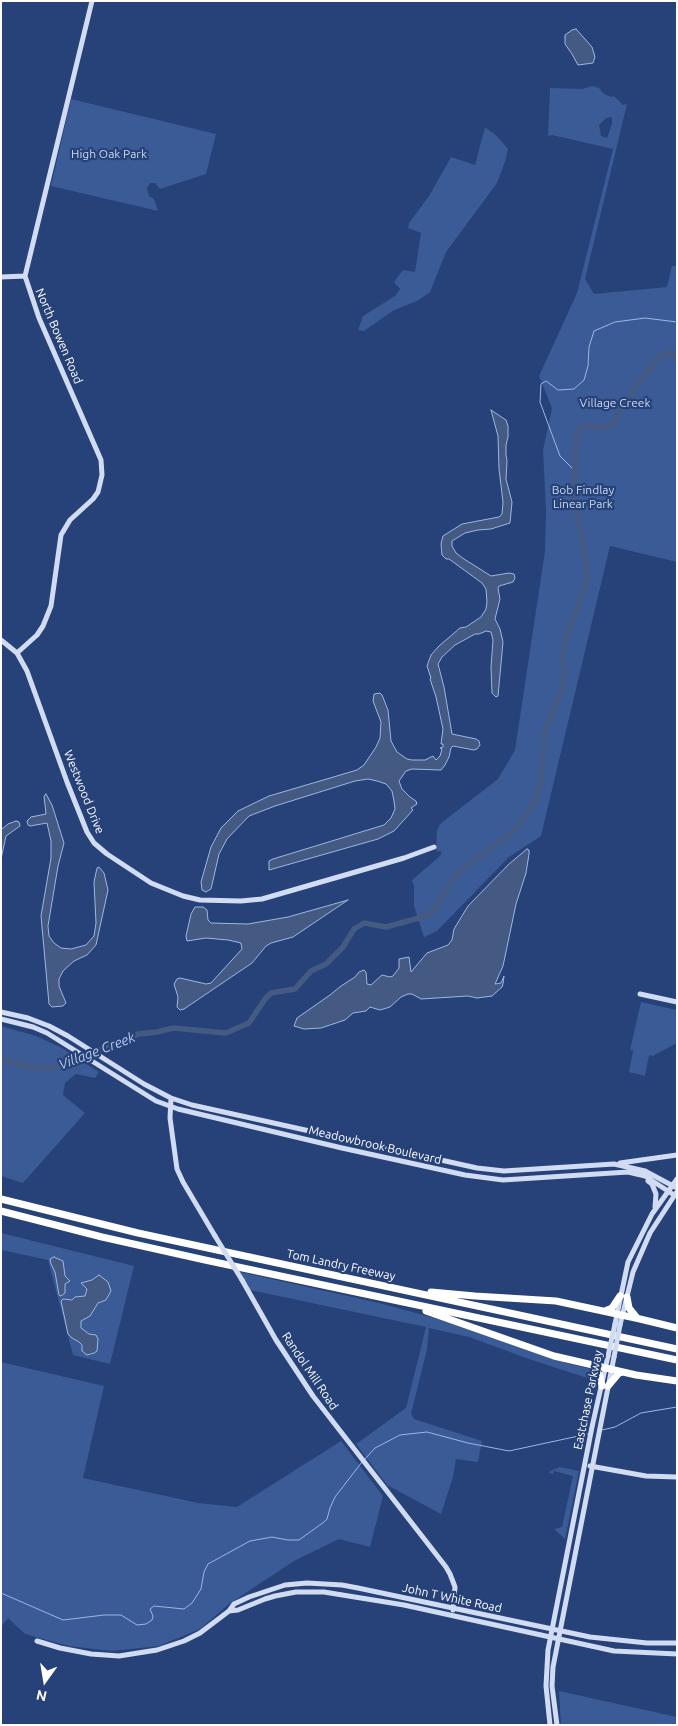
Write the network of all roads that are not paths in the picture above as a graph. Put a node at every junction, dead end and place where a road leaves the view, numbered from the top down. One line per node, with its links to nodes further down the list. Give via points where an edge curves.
1 (92, 1): 2 (street, North Bowen Road)
2 (24, 276): 3 (street); 5 (street, North Bowen Road, via 101,460 102,475 98,492 60,535 51,606 44,626)
3 (1, 277)
4 (1, 640): 5 (street, Westwood Drive)
5 (17, 652): 6 (street, Westwood Drive, via 27,670 87,832 96,846 152,883 200,900 262,899)
6 (434, 847)
7 (640, 994): 8 (street)
8 (677, 1002)
9 (1, 1012): 11 (street, via 49,1026)
10 (1, 1019): 12 (street, Meadowbrook Boulevard, via 47,1033)
11 (174, 1099): 13 (street, Randol Mill Road); 15 (street, Meadowbrook Boulevard)
12 (156, 1100): 13 (street, Meadowbrook Boulevard); 14 (street)
13 (173, 1107): 14 (street, Randol Mill Road); 16 (street, Meadowbrook Boulevard)
14 (171, 1120): 53 (street, Randol Mill Road, bridge, via 177,1169 183,1182 291,1364 446,1567 455,1587)
15 (316, 1132): 16 (street); 17 (street, Meadowbrook Boulevard)
16 (313, 1141): 19 (street, Meadowbrook Boulevard)
17 (400, 1152): 19 (street); 21 (street, Meadowbrook Boulevard)
18 (677, 1155): 20 (street)
19 (398, 1160): 24 (street, Meadowbrook Boulevard)
20 (614, 1164): 21 (street, Meadowbrook Boulevard); 25 (street, Meadowbrook Boulevard, via 646,1171)
21 (496, 1170): 24 (street)
22 (642, 1176): 24 (street, Meadowbrook Boulevard, via 612,1172); 26 (street, Meadowbrook Boulevard); 29 (street, via 652,1184 656,1194)
23 (677, 1179): 25 (street, Eastchase Parkway)
24 (496, 1180)
25 (675, 1190): 26 (street, Eastchase Parkway); 32 (street, Eastchase Parkway)
26 (668, 1191): 29 (street, Eastchase Parkway)
27 (1, 1198): 34 (highway, Tom Landry Freeway, via 138,1233)
28 (1, 1211): 36 (highway, Tom Landry Freeway, via 102,1237)
29 (652, 1214): 30 (street, Eastchase Parkway)
30 (636, 1244): 31 (street, Eastchase Parkway); 32 (street)
31 (630, 1257): 33 (street); 35 (street, Eastchase Parkway)
32 (639, 1260): 33 (street, Eastchase Parkway)
33 (633, 1272): 35 (street, Eastchase Parkway)
34 (396, 1288): 37 (highway, via 556,1302); 41 (highway, Tom Landry Freeway)
35 (623, 1296): 37 (highway, via 612,1308); 38 (street, Eastchase Parkway); 39 (highway)
36 (393, 1299): 42 (highway, Tom Landry Freeway); 43 (highway, via 554,1356)
37 (604, 1311): 38 (highway)
38 (620, 1314): 39 (highway); 44 (street, Eastchase Parkway, bridge)
39 (637, 1318): 40 (highway)
40 (677, 1328)
41 (677, 1348)
42 (677, 1360)
43 (592, 1365): 44 (highway); 47 (highway)
44 (608, 1369): 45 (highway); 47 (street, Eastchase Parkway)
45 (623, 1372): 46 (highway); 47 (highway)
46 (677, 1381)
47 (605, 1386): 48 (street, Eastchase Parkway, via 594,1416); 49 (street, Eastchase Parkway)
48 (585, 1465): 49 (street); 51 (street, Eastchase Parkway)
49 (592, 1466): 50 (street, via 639,1475); 52 (street, Eastchase Parkway)
50 (677, 1477)
51 (570, 1544): 52 (street); 56 (street, Eastchase Parkway)
52 (578, 1546): 57 (street, Eastchase Parkway)
53 (454, 1608): 54 (street, John T White Road, via 342,1585 307,1583 256,1594 234,1604); 55 (street, Randol Mill Road); 56 (street, John T White Road)
54 (229, 1611): 55 (street, John T White Road, via 275,1596 324,1592); 60 (street, John T White Road, via 184,1641 141,1653 119,1656 91,1654)
55 (452, 1616): 58 (street, John T White Road)
56 (552, 1629): 57 (street, John T White Road); 58 (street, Eastchase Parkway)
57 (560, 1631): 59 (street, Eastchase Parkway); 61 (street, John T White Road, via 615,1641)
58 (551, 1638): 59 (street, John T White Road); 63 (street, via 546,1676)
59 (558, 1639): 62 (street, John T White Road, via 614,1651); 64 (street, via 552,1686)
60 (37, 1641)
61 (677, 1643)
62 (677, 1654)
63 (550, 1725)
64 (557, 1725)

